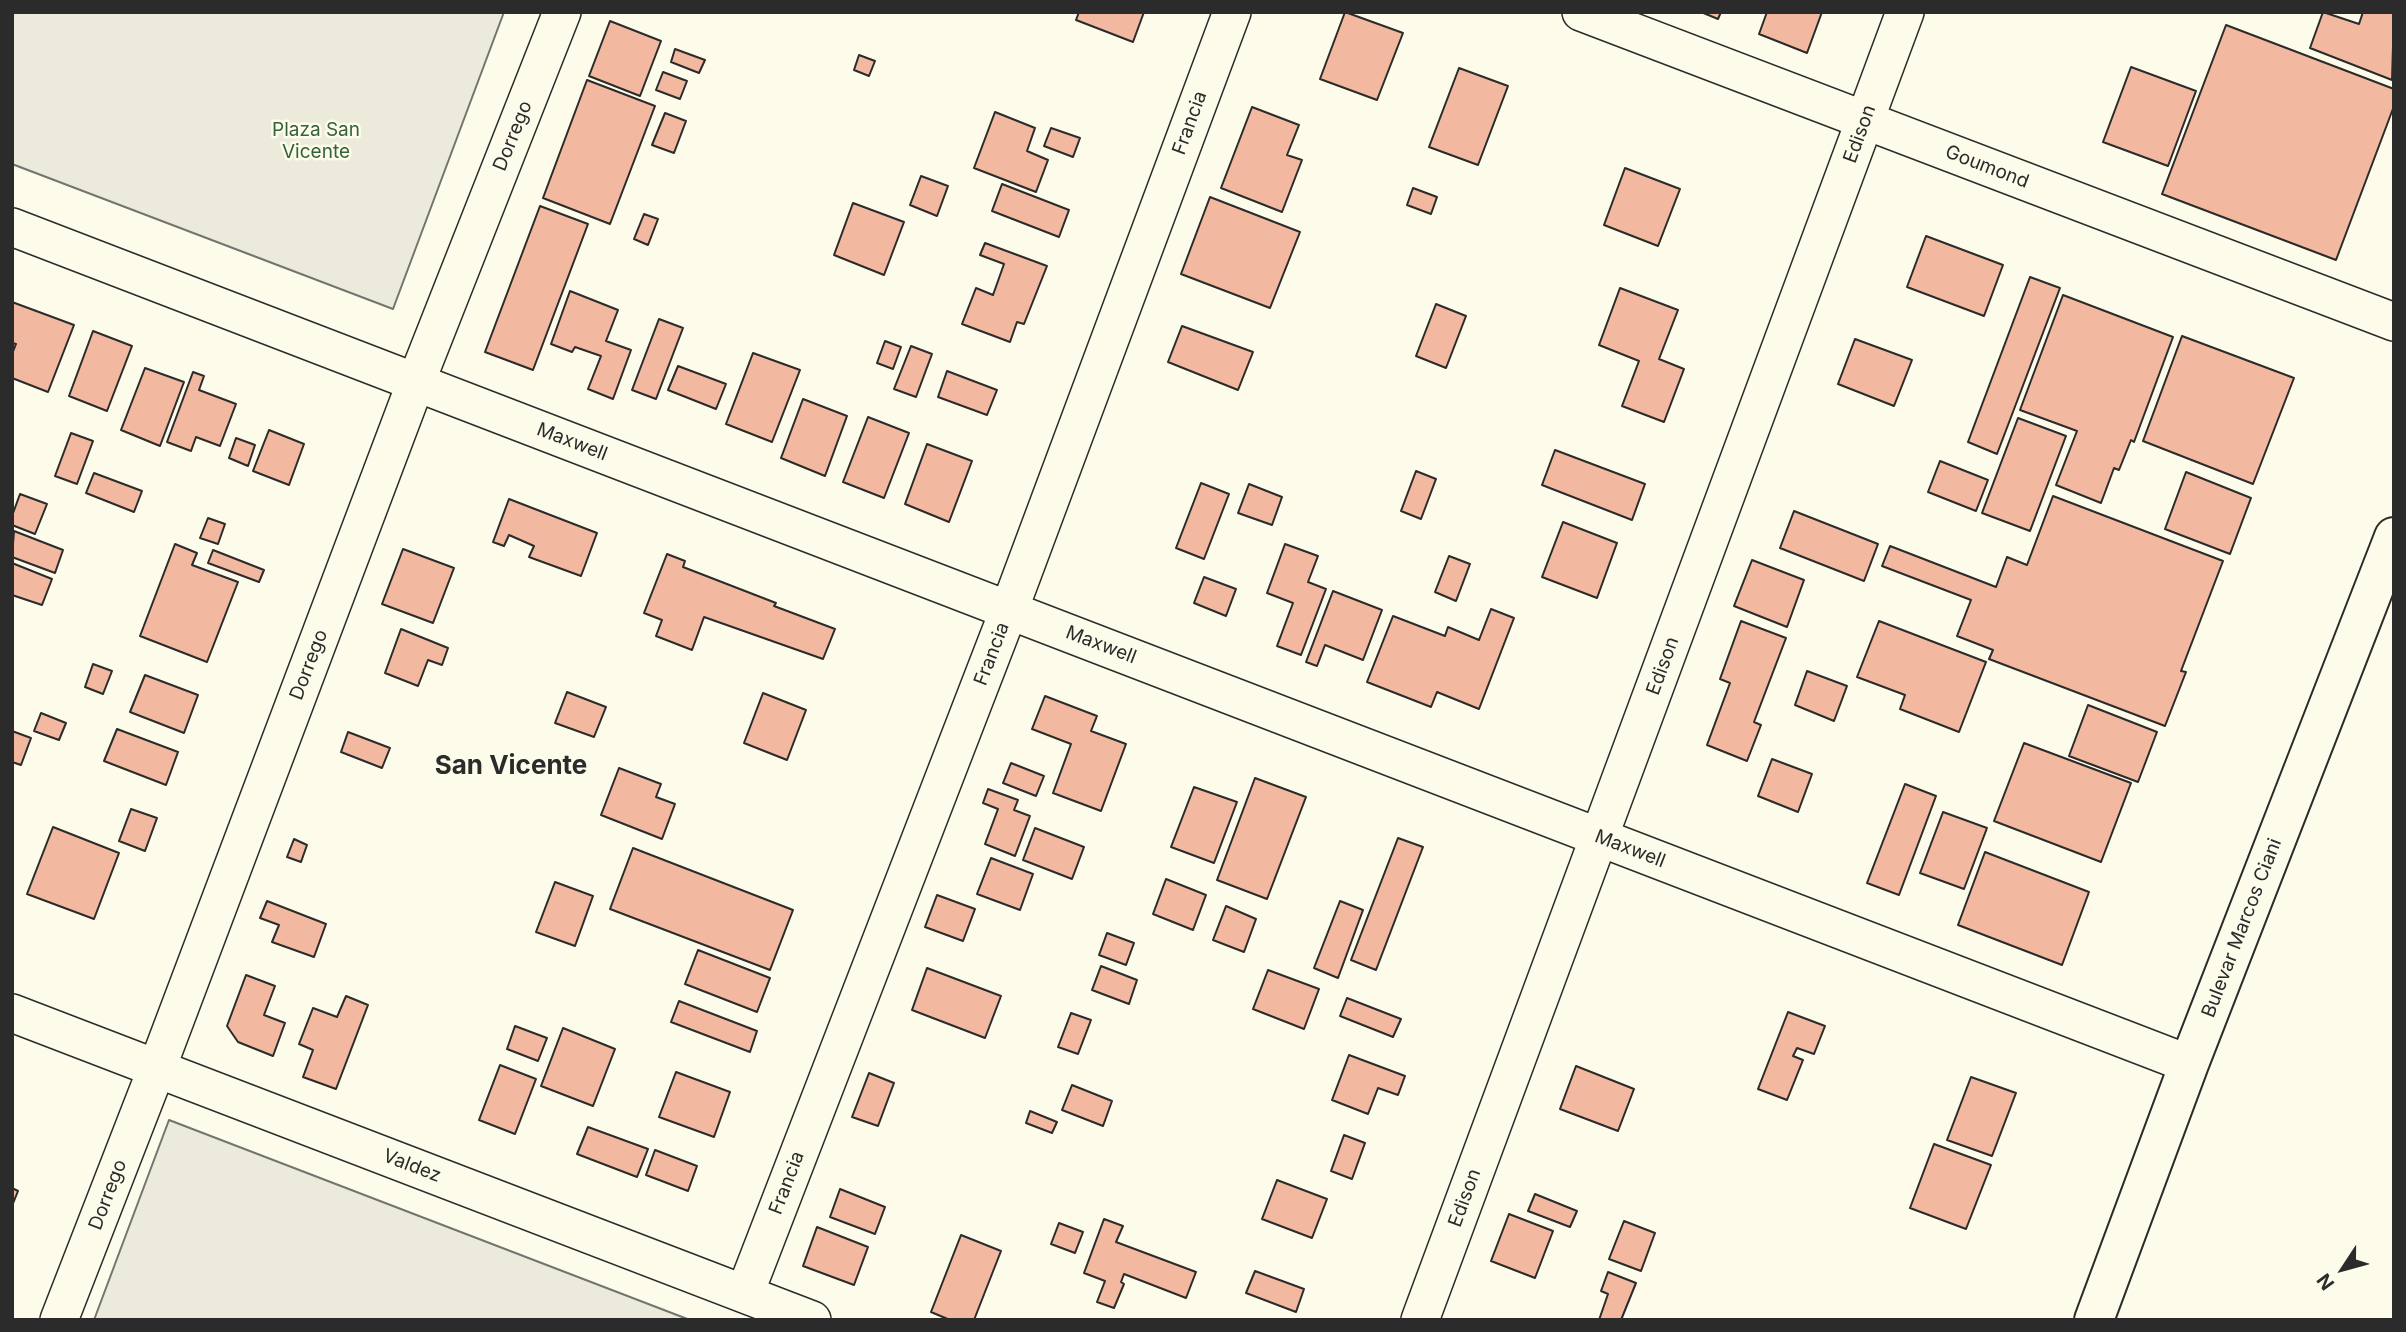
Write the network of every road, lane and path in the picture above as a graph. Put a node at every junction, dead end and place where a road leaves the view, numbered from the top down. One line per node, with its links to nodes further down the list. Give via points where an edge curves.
1 (562, 12): 8 (street, Dorrego)
2 (1232, 12): 10 (street, Francia)
3 (1581, 12): 5 (street, Goumond)
4 (1905, 12): 5 (street, Edison)
5 (1865, 120): 7 (street, Goumond); 11 (street, Edison)
6 (12, 227): 8 (street, Maxwell)
7 (2394, 322)
8 (416, 382): 10 (street, Maxwell); 14 (street, Dorrego)
9 (2394, 537): 13 (highway, Bulevar Marcos Ciani)
10 (1009, 610): 11 (street, Maxwell); 15 (street, Francia)
11 (1599, 837): 13 (street, Maxwell); 18 (street, Edison)
12 (12, 1013): 14 (street, Valdez)
13 (2189, 1064): 19 (highway, Bulevar Marcos Ciani)
14 (158, 1068): 15 (street, Valdez); 16 (street, Dorrego)
15 (745, 1293): 17 (street, Valdez)
16 (59, 1320)
17 (812, 1320)
18 (1420, 1320)
19 (2094, 1320)

